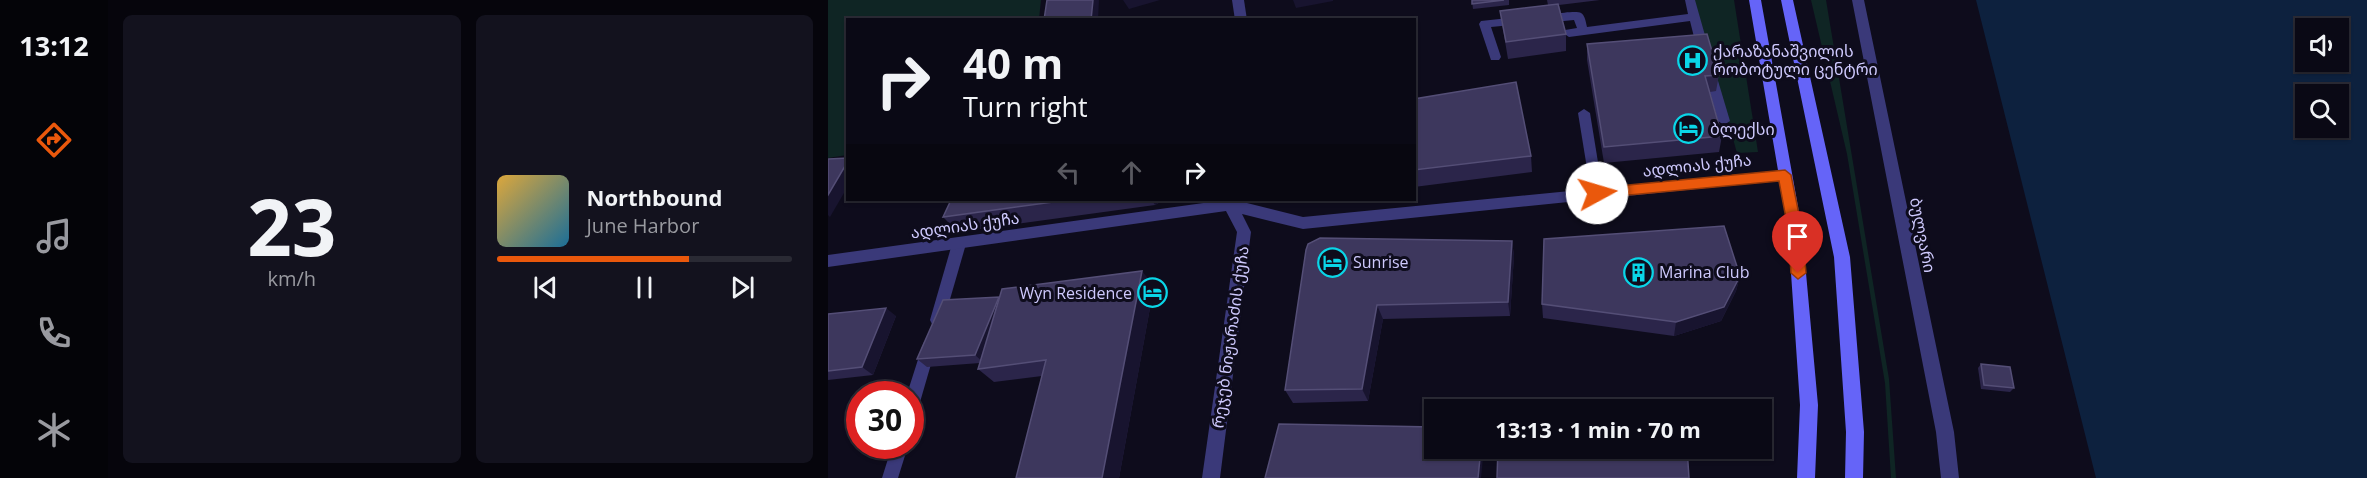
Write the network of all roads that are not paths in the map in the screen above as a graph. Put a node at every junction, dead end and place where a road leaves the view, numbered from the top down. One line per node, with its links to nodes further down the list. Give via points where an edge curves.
1 (1238, 0): 7 (street)
2 (1690, 0): 6 (lane)
3 (1755, 0): 13 (main road)
4 (1787, 0): 23 (main road, via 1842,256 1855,432)
5 (1858, 0): 24 (street, ბულვარი, via 1945,432)
6 (1694, 17): 8 (lane); 12 (lane)
7 (1241, 18)
8 (1583, 31): 9 (lane); 10 (lane, via 1578,16 1485,24)
9 (1569, 33)
10 (1495, 57)
11 (1584, 114): 14 (lane)
12 (1724, 121)
13 (1785, 175): 14 (street, ადლიას ქუჩა); 22 (main road, via 1795,229 1809,405)
14 (1597, 193): 15 (street, ადლიას ქუჩა, via 1303,223)
15 (1231, 202): 16 (street, ადლიას ქუჩა); 21 (street, რეჯებ ნიჟარაძის ქუჩა, via 1244,232)
16 (959, 244): 17 (street, ადლიას ქუჩა); 18 (lane)
17 (828, 261)
18 (918, 381)
19 (896, 459): 20 (lane)
20 (890, 478)
21 (1211, 478)
22 (1806, 478)
23 (1854, 478)
24 (1950, 478)

